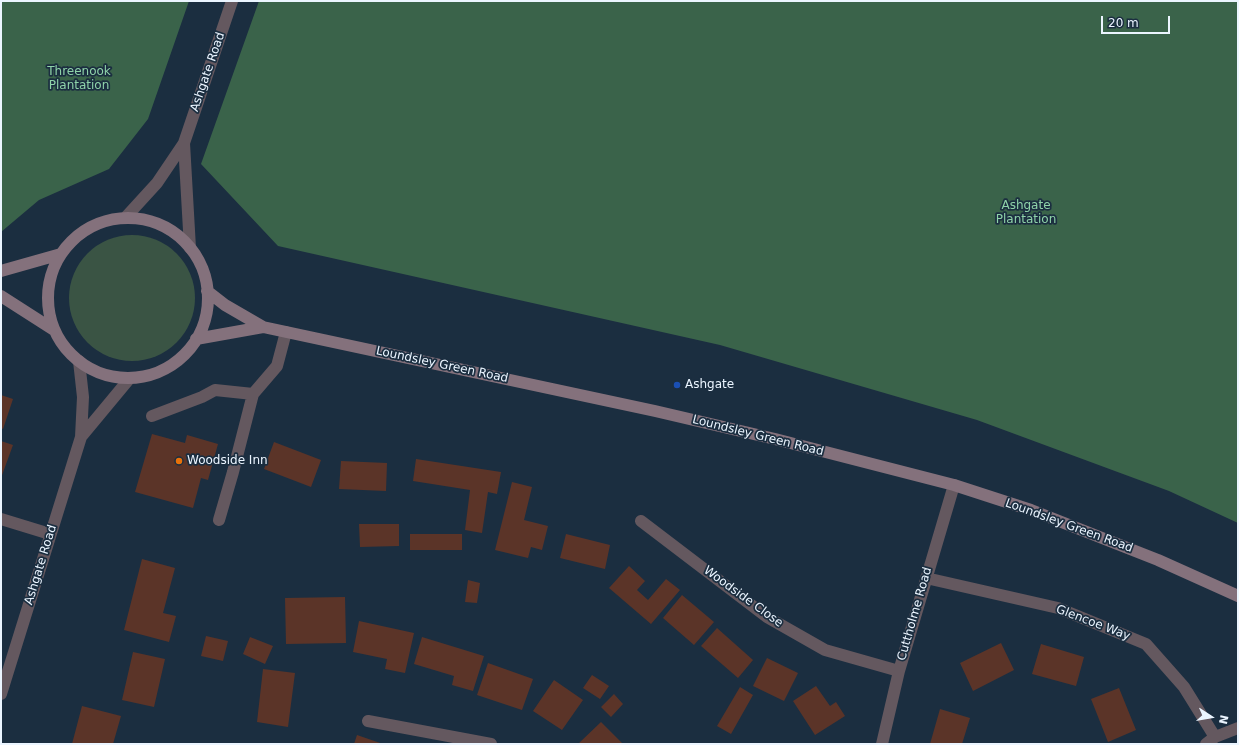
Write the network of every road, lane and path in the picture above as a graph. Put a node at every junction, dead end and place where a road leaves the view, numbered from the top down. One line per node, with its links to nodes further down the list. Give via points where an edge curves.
1 (232, 1): 2 (street, Ashgate Road)
2 (184, 143): 3 (street, Ashgate Road, via 157,183); 4 (street, Ashgate Road)
3 (125, 218): 4 (main road, via 149,221 172,231); 5 (main road, via 106,221 88,228 73,239)
4 (190, 248): 7 (main road, via 205,276)
5 (61, 254): 6 (main road); 10 (main road, via 52,272 48,291 49,311)
6 (1, 270)
7 (207, 291): 9 (main road, Loundsley Green Road, via 225,305); 12 (main road, via 204,319)
8 (1, 296): 10 (main road)
9 (263, 327): 11 (main road, Loundsley Green Road); 12 (main road, Loundsley Green Road)
10 (54, 330): 13 (main road, via 65,347)
11 (286, 332): 15 (street, via 277,366); 18 (main road, Loundsley Green Road, via 655,411)
12 (196, 339): 14 (main road, via 184,355 168,367 150,375)
13 (79, 361): 14 (main road, via 95,371); 17 (street, Ashgate Road, via 84,397)
14 (130, 378): 17 (street, Ashgate Road)
15 (253, 394): 16 (street, via 215,390); 20 (street)
16 (152, 416)
17 (81, 437): 22 (street, Ashgate Road)
18 (954, 485): 23 (street, Cuttholme Road); 24 (main road, Loundsley Green Road, via 1046,516 1158,560)
19 (1, 519): 22 (street)
20 (219, 520)
21 (641, 521): 25 (street, Woodside Close, via 767,617 825,650)
22 (50, 534): 26 (street, Ashgate Road)
23 (926, 578): 25 (street, Cuttholme Road); 29 (street, Glencoe Way, via 1058,608 1146,644 1184,687)
24 (1238, 596)
25 (899, 671): 31 (street, Cuttholme Road)
26 (1, 694)
27 (368, 721): 30 (street)
28 (1238, 728): 29 (street)
29 (1211, 740)
30 (491, 744)
31 (882, 744)

